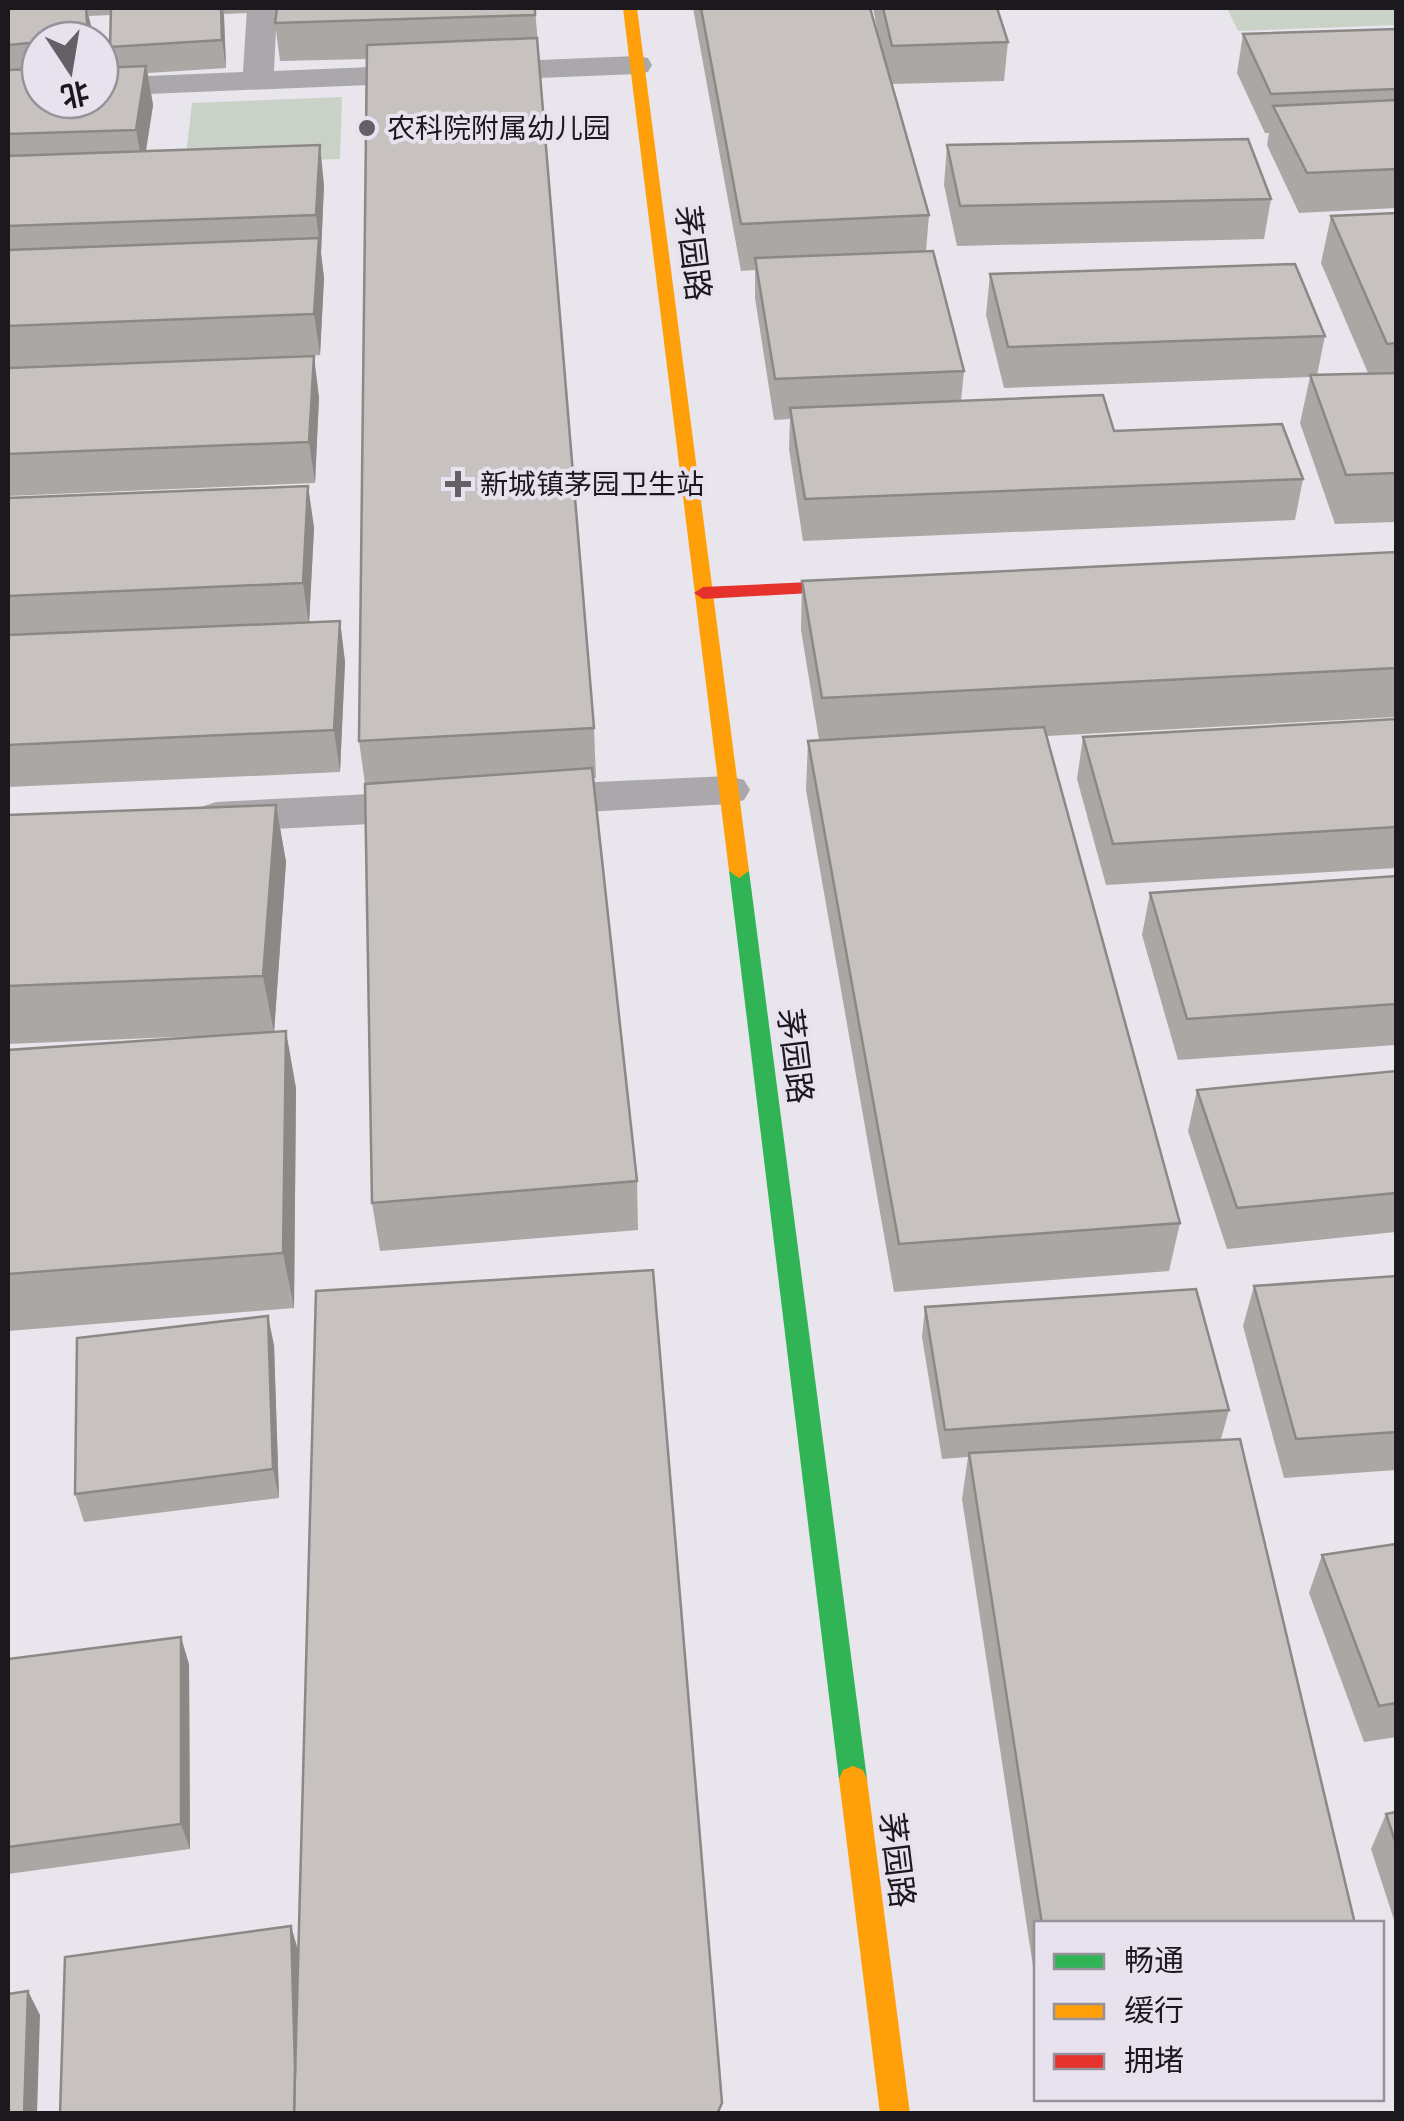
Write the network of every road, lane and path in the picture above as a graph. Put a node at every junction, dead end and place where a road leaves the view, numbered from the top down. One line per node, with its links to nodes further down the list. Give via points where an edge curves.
1 (262, 8): 4 (lane)
2 (630, 8): 3 (street, 茅园路)
3 (637, 65): 4 (lane); 7 (street, 茅园路)
4 (258, 80): 5 (lane)
5 (120, 86)
6 (901, 584): 7 (street)
7 (703, 593): 8 (street, 茅园路)
8 (729, 790): 9 (lane); 10 (street, 茅园路)
9 (183, 819)
10 (895, 2114)

